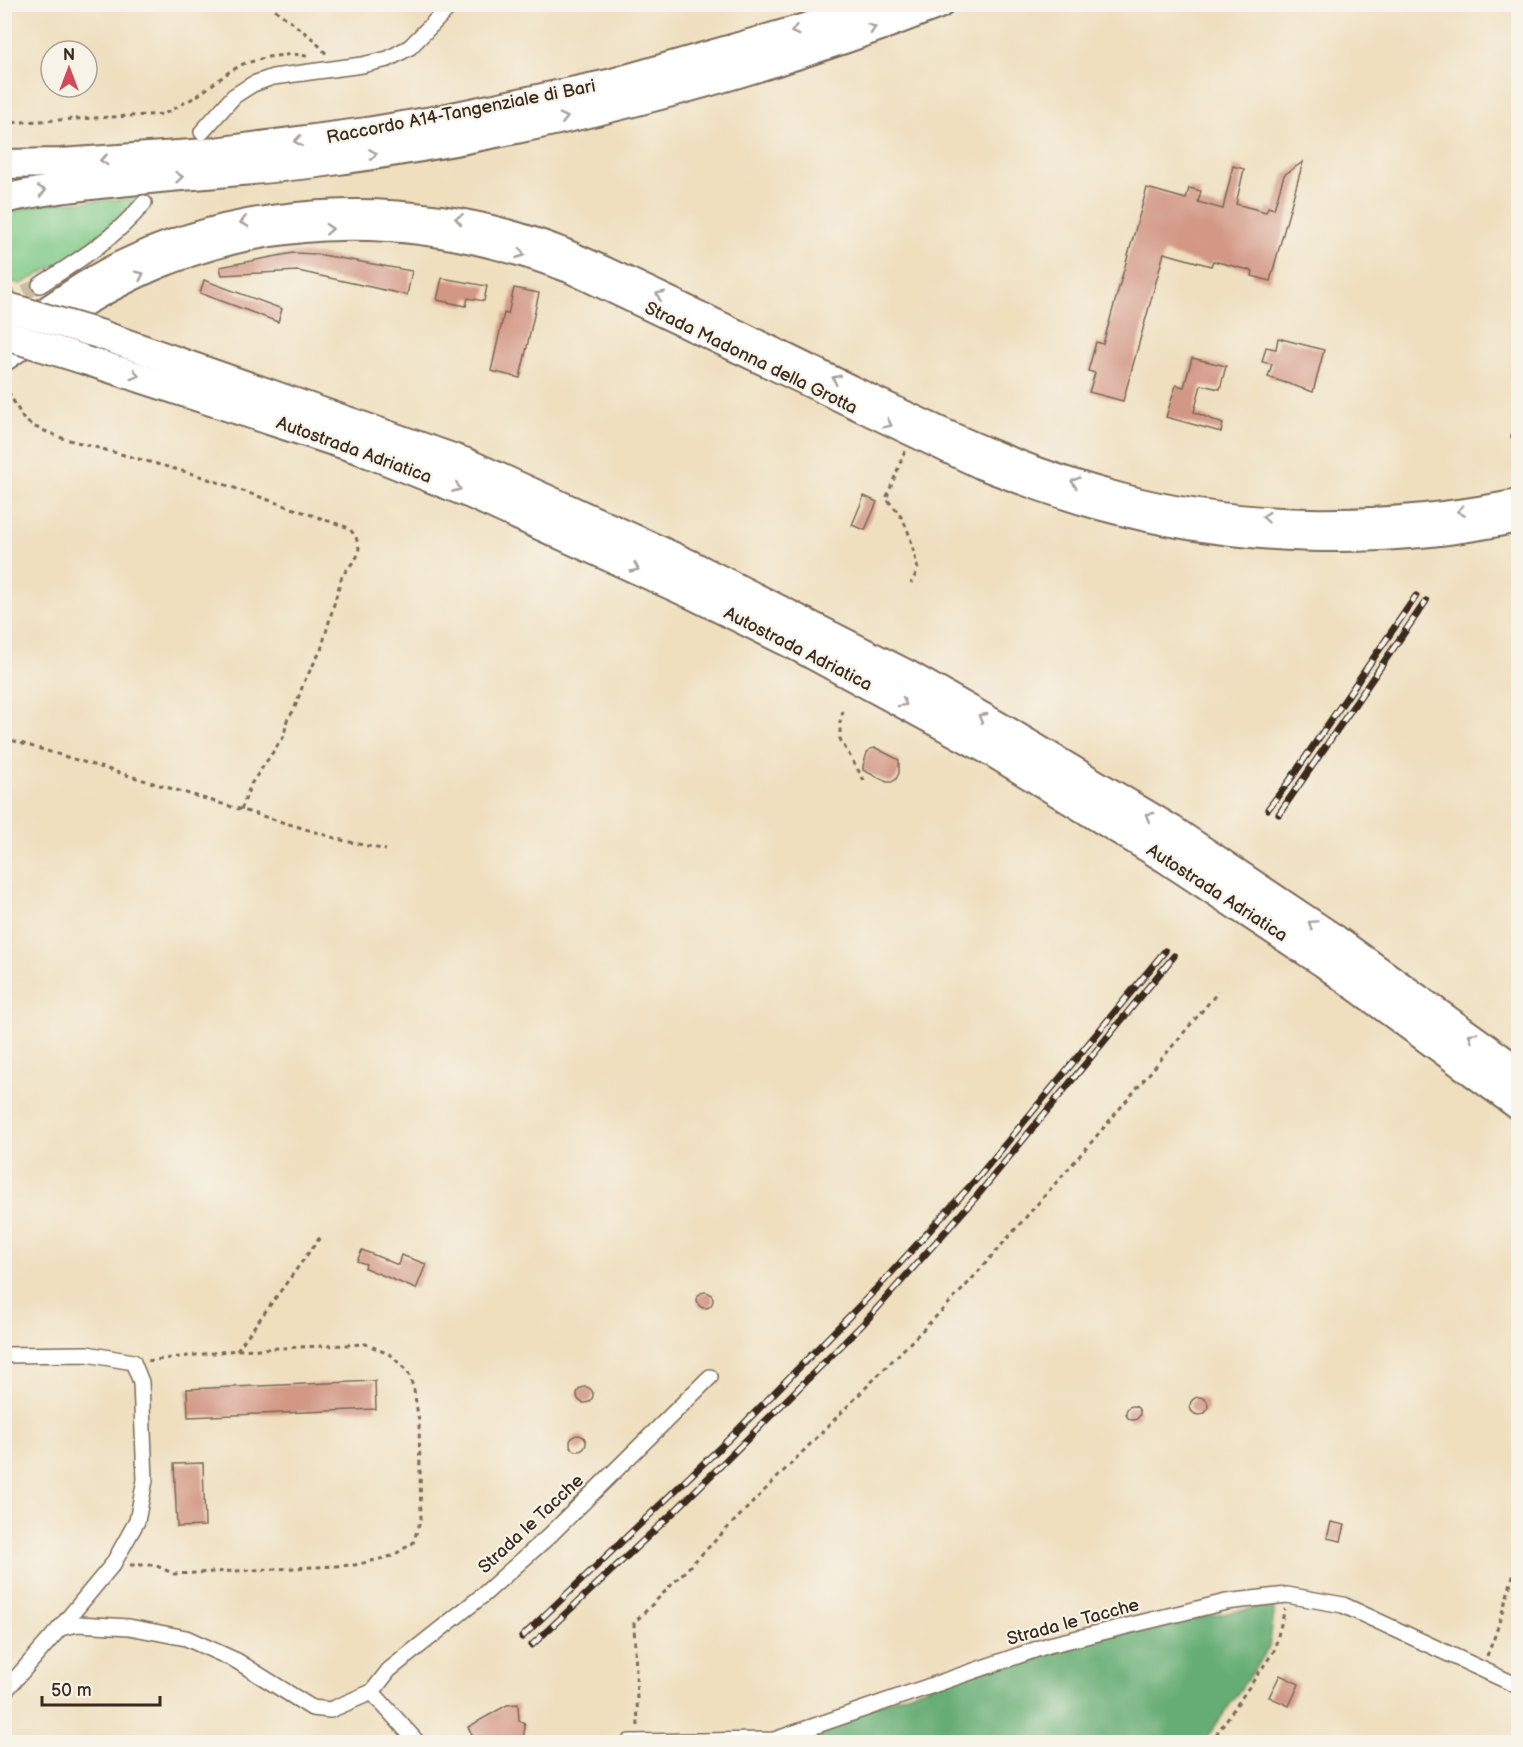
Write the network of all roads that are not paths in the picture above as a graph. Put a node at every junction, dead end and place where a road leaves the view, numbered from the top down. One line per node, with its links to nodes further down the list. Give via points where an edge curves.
1 (452, 4): 4 (street, via 410,47 388,59 329,62 253,84 234,96)
2 (870, 4): 5 (highway, Raccordo A14-Tangenziale di Bari, one-way to 5, via 809,27 609,84 438,120 207,153)
3 (939, 4): 6 (highway, Raccordo A14-Tangenziale di Bari, one-way to 3, via 79,187 324,162 508,130 654,97 765,66)
4 (202, 132)
5 (4, 164)
6 (4, 199)
7 (144, 203): 8 (street, via 107,240)
8 (40, 285)
9 (4, 306): 14 (highway, Autostrada Adriatica, one-way to 9, bridge, via 1336,940 1172,830 908,675 687,563 467,463 99,334)
10 (4, 336): 12 (main road, Strada Madonna della Grotta, one-way to 10, via 1424,516 1301,520 1220,513 1124,496 1034,468 961,439 564,250 507,230 437,216 338,211 254,220 209,231 114,266); 15 (highway, Autostrada Adriatica, one-way to 15, bridge, via 358,449 462,490 640,570 802,649 994,753 1165,858 1324,963)
11 (4, 360): 13 (main road, Strada Madonna della Grotta, one-way to 13, via 88,302 185,257 253,238 292,232 411,231 512,250 569,271 982,468 1072,500 1149,520 1226,533 1283,537 1364,540)
12 (1518, 501)
13 (1518, 521)
14 (1518, 1071)
15 (1518, 1105)
16 (4, 1355): 18 (street, via 87,1354 133,1362 141,1382 145,1480 137,1521 113,1564)
17 (710, 1377): 21 (street, Strada le Tacche, via 549,1536 389,1670)
18 (60, 1629): 20 (street); 21 (street, Strada le Tacche, via 78,1624 129,1627 186,1638 237,1661 312,1708 330,1710)
19 (1518, 1686): 22 (street, Strada le Tacche, via 1343,1605 1287,1595 1226,1602 1049,1645 774,1740)
20 (4, 1692)
21 (372, 1692): 23 (street)
22 (634, 1742)
23 (417, 1743)

